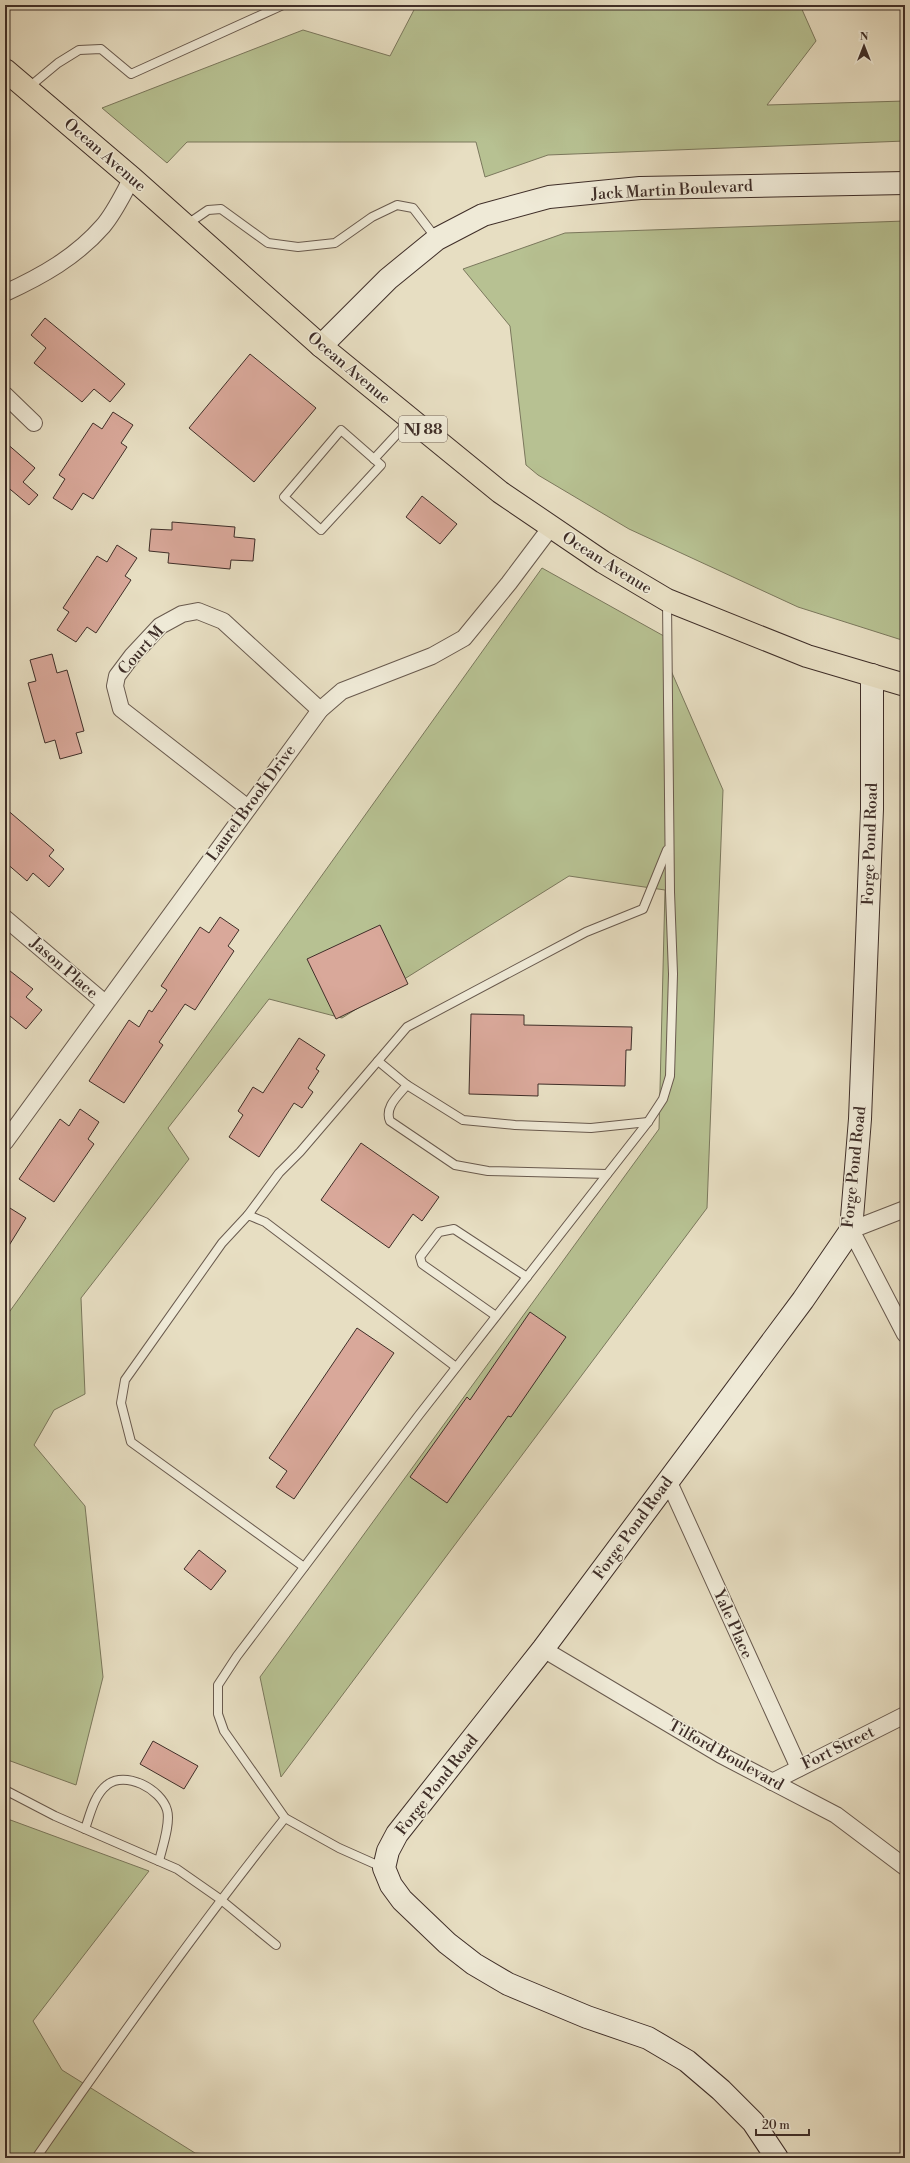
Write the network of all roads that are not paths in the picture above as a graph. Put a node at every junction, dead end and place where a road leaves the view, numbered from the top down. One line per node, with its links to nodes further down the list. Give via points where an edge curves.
1 (283, 5): 3 (lane, via 131,74 101,50 79,50 58,63)
2 (5, 70): 3 (main road, Ocean Avenue / NJ 88)
3 (27, 89): 4 (main road, Ocean Avenue / NJ 88)
4 (132, 178): 6 (main road, Ocean Avenue / NJ 88); 8 (street, via 104,225 78,251 43,275)
5 (905, 183): 7 (street, Jack Martin Boulevard, via 640,188 549,197 483,215)
6 (186, 226): 7 (lane, via 208,210 221,209 268,243 298,247 335,243 372,217 397,206 413,208); 9 (main road, Ocean Avenue / NJ 88)
7 (437, 239): 9 (street, Jack Martin Boulevard, via 388,279)
8 (5, 293)
9 (321, 346): 11 (main road, Ocean Avenue / NJ 88)
10 (5, 395): 12 (street)
11 (411, 419): 13 (lane); 14 (main road, Ocean Avenue / NJ 88, via 500,492)
12 (34, 423)
13 (374, 459): 13 (lane, via 341,430 284,496 321,530 381,465)
14 (551, 527): 15 (main road, Ocean Avenue / NJ 88); 18 (street, Laurel Brook Drive, via 464,638 432,656 342,691)
15 (667, 600): 16 (main road, Ocean Avenue / NJ 88, via 807,656); 20 (lane)
16 (872, 675): 17 (main road, Ocean Avenue / NJ 88); 30 (street, Forge Pond Road, via 872,809 860,1119)
17 (905, 685)
18 (320, 710): 19 (street, Laurel Brook Drive); 19 (street, Court M, via 223,621 198,611 182,614 160,626 117,676 115,686 121,709)
19 (248, 808): 22 (street, Laurel Brook Drive)
20 (669, 845): 23 (lane, via 643,909 586,932 407,1027); 25 (lane, via 673,974 670,1076 663,1099)
21 (5, 918): 22 (street, Jason Place)
22 (105, 1004): 26 (street, Laurel Brook Drive)
23 (378, 1061): 24 (lane); 29 (lane, via 279,1173)
24 (407, 1085): 25 (lane, via 464,1120 591,1128); 27 (lane, via 388,1109 390,1121 455,1165 488,1171)
25 (648, 1122): 27 (lane)
26 (5, 1142)
27 (607, 1174): 31 (lane)
28 (905, 1209): 30 (street)
29 (248, 1215): 34 (lane, via 265,1222); 36 (lane, via 222,1243 125,1380 120,1403 131,1442)
30 (851, 1230): 33 (street); 35 (street, Forge Pond Road, via 803,1300)
31 (527, 1277): 32 (lane); 32 (lane, via 454,1229 439,1232 420,1257 422,1264)
32 (496, 1316): 34 (lane)
33 (905, 1334)
34 (456, 1367): 36 (lane)
35 (668, 1480): 37 (street, Forge Pond Road); 39 (street, Yale Place)
36 (304, 1567): 42 (lane, via 236,1656 218,1685 218,1714 224,1731)
37 (543, 1650): 40 (street, Tilford Boulevard, via 721,1755); 46 (street, Forge Pond Road, via 398,1834 388,1851)
38 (905, 1715): 39 (street, Fort Street)
39 (799, 1768): 40 (street, Fort Street)
40 (772, 1782): 45 (street, Tilford Boulevard, via 836,1815)
41 (5, 1790): 43 (lane)
42 (285, 1818): 46 (lane, via 339,1848); 47 (lane)
43 (85, 1829): 44 (lane); 44 (lane, via 96,1800 106,1785 116,1780 127,1779 142,1783 167,1809)
44 (159, 1861): 47 (lane, via 177,1869)
45 (905, 1867)
46 (384, 1868): 50 (street, via 391,1885 402,1900 447,1943 474,1964 508,1984 587,2017 648,2038 687,2061 753,2122)
47 (220, 1899): 48 (lane); 49 (lane, via 130,2022)
48 (276, 1945)
49 (36, 2158)
50 (777, 2158)

